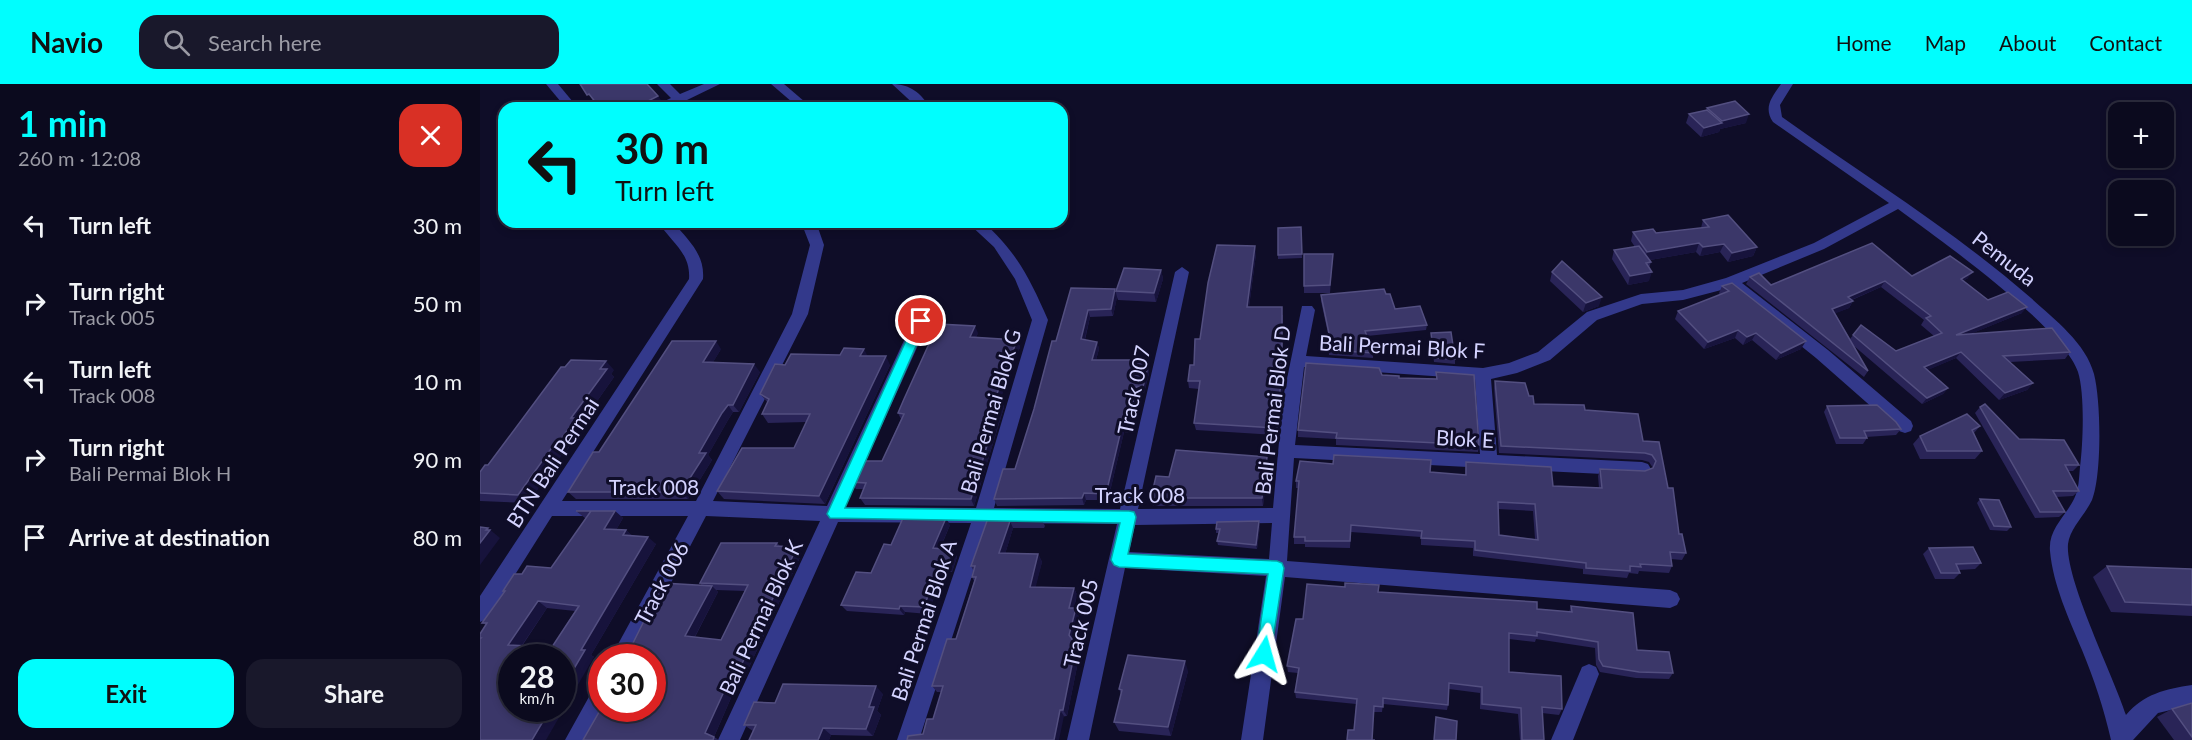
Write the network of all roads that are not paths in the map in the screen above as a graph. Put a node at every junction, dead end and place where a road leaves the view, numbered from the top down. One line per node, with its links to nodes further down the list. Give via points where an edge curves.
1 (552, 84): 8 (street)
2 (663, 84): 7 (street)
3 (714, 84): 7 (street)
4 (777, 84): 11 (street)
5 (898, 84): 12 (street)
6 (1787, 84): 13 (street, Pemuda, via 1774,105 1777,118)
7 (679, 99): 9 (street); 10 (street)
8 (567, 102)
9 (671, 102)
10 (682, 102)
11 (799, 102)
12 (920, 102)
13 (1897, 204): 18 (street, Bali Permai Blok F, via 1819,246); 41 (street, Pemuda, via 2036,310 2084,363 2088,482 2082,504 2062,531 2059,548 2065,582)
14 (675, 228): 28 (street, BTN Bali Permai, via 698,266 696,279)
15 (810, 228): 27 (street, Track 006, via 817,245 800,314)
16 (981, 228): 30 (street, Bali Permai Blok G, via 999,244 1016,269 1040,320)
17 (1182, 273): 32 (street, Track 007)
18 (1731, 282): 22 (street, Bali Permai Blok F, via 1683,295 1641,299 1607,310 1584,321 1545,356 1511,369); 23 (street)
19 (1307, 310): 21 (street, Bali Permai Blok D)
20 (921, 321): 29 (street, Bali Permai Blok K)
21 (1297, 361): 22 (street, Bali Permai Blok F); 24 (street, Bali Permai Blok D)
22 (1483, 374): 25 (street)
23 (1905, 426)
24 (1286, 451): 25 (street, Blok E); 31 (street, Bali Permai Blok D)
25 (1488, 461): 26 (street, Blok E)
26 (1642, 469)
27 (701, 508): 28 (street, Track 008); 29 (street, Track 008); 37 (street, Track 006)
28 (549, 509): 36 (street, BTN Bali Permai)
29 (835, 514): 30 (street, Track 008); 43 (street, Bali Permai Blok K)
30 (983, 515): 32 (street, Track 008); 44 (street, Bali Permai Blok A)
31 (1283, 515): 32 (street, Track 008); 34 (street)
32 (1129, 517): 33 (street, Track 005)
33 (1119, 560): 34 (street); 45 (street, Track 005)
34 (1277, 568): 35 (street); 46 (street)
35 (1670, 599)
36 (480, 613)
37 (628, 644)
38 (1589, 674): 47 (street)
39 (2192, 694): 41 (street, via 2160,699 2148,706)
40 (588, 718): 42 (street)
41 (2121, 738)
42 (576, 740)
43 (729, 740)
44 (908, 740)
45 (1078, 740)
46 (1252, 740)
47 (1562, 740)

